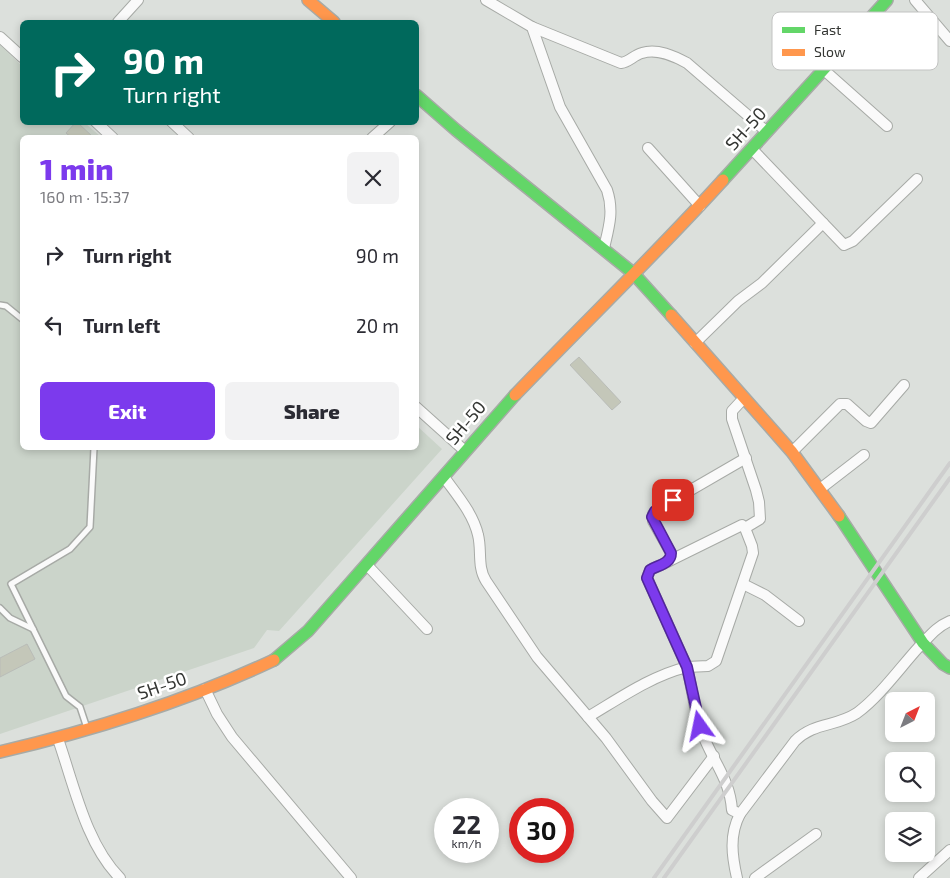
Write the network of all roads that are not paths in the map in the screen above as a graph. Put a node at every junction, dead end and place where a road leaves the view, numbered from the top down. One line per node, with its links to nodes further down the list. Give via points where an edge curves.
1 (138, 0): 8 (street)
2 (486, 0): 10 (street)
3 (887, 0): 6 (main road, SH-50)
4 (915, 0): 7 (street)
5 (315, 2): 9 (main road)
6 (876, 12)
7 (925, 12)
8 (120, 20)
9 (332, 20)
10 (532, 26): 21 (street, via 621,64 642,53 660,52 673,56 687,63); 30 (street, via 560,106 607,190 611,217)
11 (938, 27): 13 (street)
12 (0, 37): 14 (street)
13 (950, 41)
14 (20, 55)
15 (824, 70): 20 (street); 21 (main road, SH-50)
16 (419, 98): 30 (main road)
17 (99, 125): 22 (street)
18 (175, 125): 23 (street)
19 (387, 125): 24 (street)
20 (887, 126)
21 (767, 132): 26 (main road, SH-50)
22 (110, 135)
23 (186, 135)
24 (375, 135)
25 (648, 148): 28 (street)
26 (752, 149): 28 (main road, SH-50); 29 (street)
27 (917, 179): 29 (street, via 849,244 840,242)
28 (700, 206): 31 (main road, SH-50)
29 (823, 223): 34 (street)
30 (604, 248): 31 (main road)
31 (634, 273): 34 (main road); 39 (main road, SH-50)
32 (0, 305): 33 (lane)
33 (20, 317)
34 (695, 342): 36 (main road)
35 (904, 386): 40 (street, via 872,423 847,404 840,404)
36 (744, 398): 40 (main road); 42 (street, via 732,411)
37 (419, 410): 39 (street)
38 (94, 450): 52 (lane, via 90,527 70,549 11,584)
39 (465, 451): 43 (main road, SH-50)
40 (792, 452): 44 (main road)
41 (864, 455): 44 (street)
42 (746, 458): 46 (street, via 658,508 653,514 653,521 671,553 671,558); 48 (street, via 761,516 745,528 753,554)
43 (444, 477): 47 (main road, SH-50); 58 (street, via 475,525 482,575 537,657)
44 (820, 489): 54 (main road)
45 (742, 525): 46 (street)
46 (665, 563): 55 (street, via 650,570 647,578)
47 (367, 565): 53 (street); 57 (main road, SH-50, via 287,651 274,660)
48 (743, 584): 50 (street, via 765,595); 55 (street, via 716,661 708,666)
49 (0, 608): 52 (lane, via 10,618)
50 (799, 621)
51 (950, 621): 54 (street, via 932,632)
52 (33, 630): 59 (lane, via 66,696 80,707)
53 (427, 630)
54 (923, 643): 56 (main road, via 942,664); 63 (street, via 858,712 803,732)
55 (687, 667): 58 (street, via 650,681); 62 (street, via 700,726)
56 (950, 668)
57 (205, 689): 59 (main road, SH-50); 67 (street, via 232,737)
58 (588, 717): 62 (street, via 668,818)
59 (87, 728): 60 (main road, SH-50)
60 (58, 739): 61 (main road, SH-50); 66 (street, via 92,836 103,858)
61 (0, 752)
62 (714, 756): 63 (street, via 725,777 732,810)
63 (740, 814): 68 (street, via 732,837)
64 (816, 834): 69 (street)
65 (950, 850): 70 (street)
66 (120, 878)
67 (351, 878)
68 (737, 878)
69 (755, 878)
70 (919, 878)

